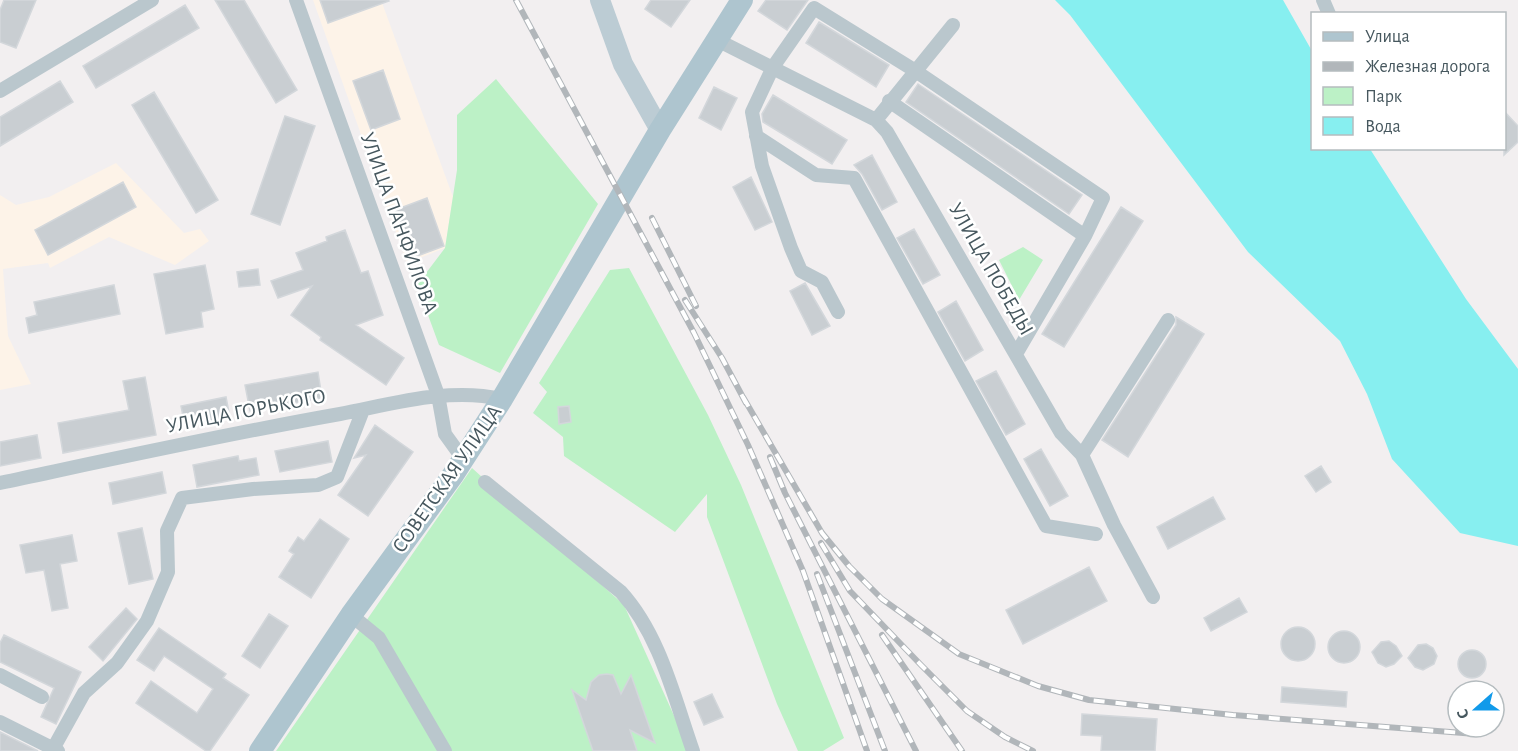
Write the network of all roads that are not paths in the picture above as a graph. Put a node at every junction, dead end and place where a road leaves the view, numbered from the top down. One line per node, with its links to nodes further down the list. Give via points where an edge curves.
1 (152, 0): 10 (street)
2 (296, 0): 21 (street, УЛИЦА ПАНФИЛОВА)
3 (600, 0): 13 (main road, via 622,64)
4 (741, 0): 7 (main road, СОВЕТСКАЯ УЛИЦА)
5 (817, 4): 8 (street); 9 (street)
6 (953, 25): 9 (street)
7 (717, 40): 8 (street, УЛИЦА ПОБЕДЫ); 13 (main road, СОВЕТСКАЯ УЛИЦА)
8 (773, 67): 12 (street, УЛИЦА ПОБЕДЫ); 14 (street, via 752,112)
9 (914, 70): 11 (street); 17 (street, via 1103,198)
10 (0, 91)
11 (889, 101): 12 (street); 17 (street)
12 (876, 120): 20 (street, УЛИЦА ПОБЕДЫ, via 888,132)
13 (660, 130): 22 (main road, СОВЕТСКАЯ УЛИЦА)
14 (756, 136): 15 (street); 16 (street)
15 (792, 159): 16 (street); 28 (street, via 816,175 854,178 1046,526)
16 (762, 166): 18 (street, via 801,271 822,282)
17 (1085, 236): 20 (street)
18 (838, 312)
19 (1168, 320): 24 (street)
20 (1016, 354): 24 (street, УЛИЦА ПОБЕДЫ, via 1061,433)
21 (438, 395): 22 (street, УЛИЦА ГОРЬКОГО, via 477,393); 23 (street, УЛИЦА ГОРЬКОГО); 25 (street, УЛИЦА ПАНФИЛОВА, via 446,434)
22 (502, 399): 25 (main road, СОВЕТСКАЯ УЛИЦА)
23 (363, 410): 27 (street, УЛИЦА ГОРЬКОГО, via 247,430); 34 (street, via 337,477 318,485 182,498 167,531 168,572 147,621 117,663 84,693)
24 (1082, 456): 29 (street, УЛИЦА ПОБЕДЫ)
25 (463, 459): 30 (main road, СОВЕТСКАЯ УЛИЦА)
26 (484, 482): 37 (street, via 621,592 639,612)
27 (0, 483)
28 (1096, 534)
29 (1153, 597)
30 (351, 615): 35 (main road, СОВЕТСКАЯ УЛИЦА); 36 (street, via 379,638)
31 (0, 675): 32 (street)
32 (42, 697)
33 (0, 722): 34 (street)
34 (56, 750)
35 (260, 751)
36 (445, 751)
37 (693, 751)

